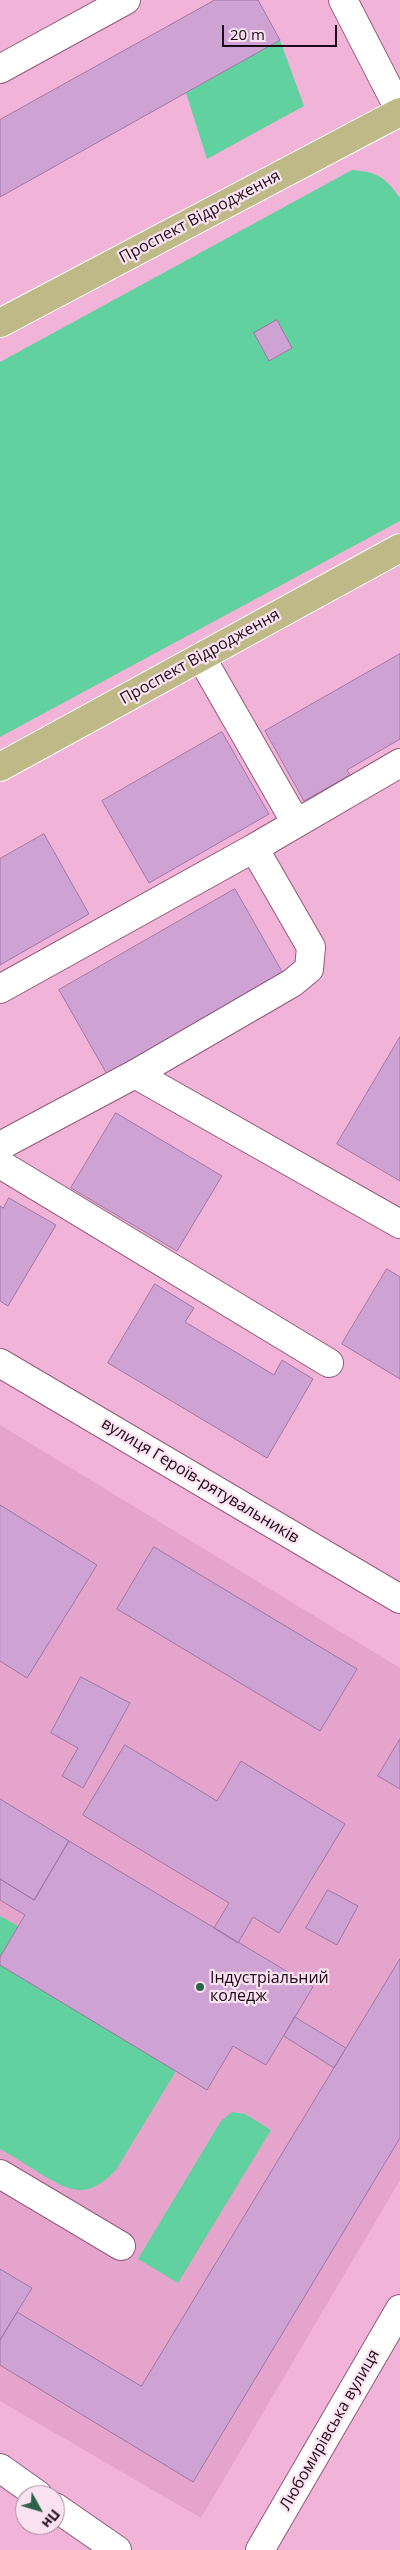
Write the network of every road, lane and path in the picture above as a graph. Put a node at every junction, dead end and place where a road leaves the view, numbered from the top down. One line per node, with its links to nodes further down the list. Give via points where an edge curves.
1 (126, 0): 3 (street)
2 (343, 0): 4 (street)
3 (0, 69)
4 (400, 111): 5 (main road, Проспект Відродження)
5 (0, 323)
6 (400, 548): 7 (main road, Проспект Відродження)
7 (202, 656): 9 (main road, Проспект Відродження); 10 (street)
8 (400, 763): 10 (street)
9 (0, 767)
10 (296, 823): 11 (street)
11 (254, 848): 12 (street); 13 (street, via 311,947 309,969 292,983)
12 (0, 989)
13 (135, 1074): 14 (street); 16 (street)
14 (0, 1146)
15 (0, 1164): 18 (street)
16 (400, 1224)
17 (0, 1363): 19 (street, вулиця Героїв-рятувальників)
18 (329, 1363)
19 (400, 1599)
20 (0, 2174): 21 (street)
21 (121, 2246)
22 (400, 2309): 27 (street, Любомирівська вулиця)
23 (0, 2468): 24 (street)
24 (24, 2485)
25 (65, 2514): 26 (street)
26 (117, 2550)
27 (260, 2550)

